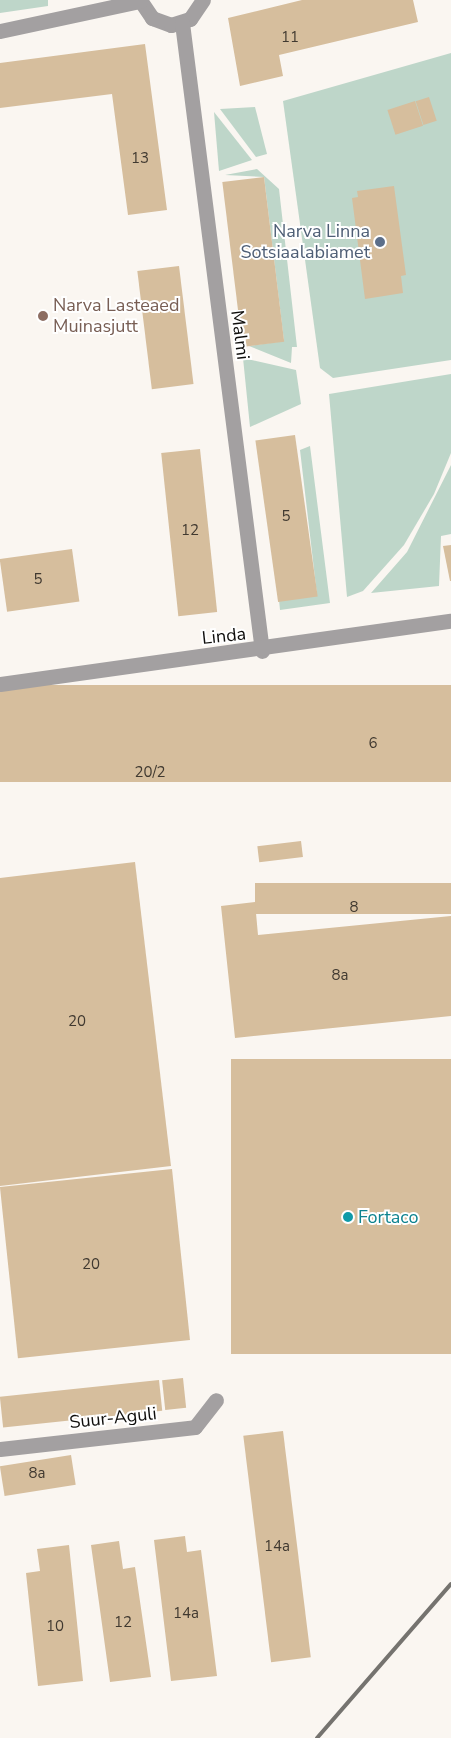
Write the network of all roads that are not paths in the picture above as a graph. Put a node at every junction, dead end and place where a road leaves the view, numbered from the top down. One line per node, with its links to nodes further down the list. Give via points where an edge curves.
1 (203, 0): 3 (street, via 197,13)
2 (140, 1): 3 (street, via 152,18); 4 (street)
3 (182, 23): 6 (street, Malmi)
4 (0, 31)
5 (451, 621): 6 (street, Linda)
6 (262, 651): 7 (street, Linda)
7 (0, 684)
8 (216, 1400): 9 (street, Suur-Aguli, via 195,1428)
9 (0, 1449)

